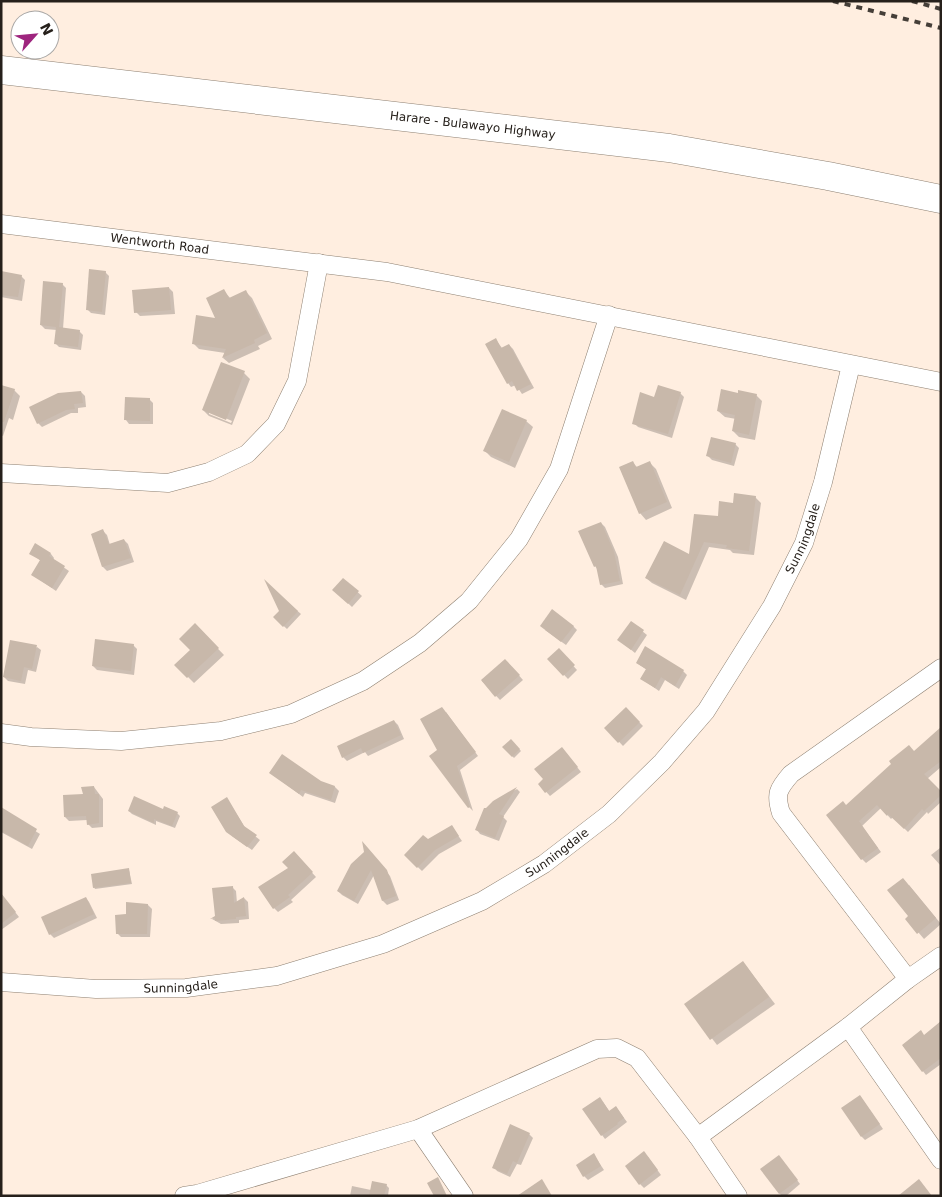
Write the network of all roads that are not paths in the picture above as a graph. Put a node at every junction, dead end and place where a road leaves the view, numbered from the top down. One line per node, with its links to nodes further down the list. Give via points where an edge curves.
1 (1, 70): 2 (highway, Harare - Bulawayo Highway, via 669,148)
2 (941, 199)
3 (1, 224): 4 (street, Wentworth Road)
4 (319, 263): 5 (street, Wentworth Road, via 387,272); 8 (street, via 297,381 276,424 247,454 209,472 168,483)
5 (609, 316): 6 (street, Wentworth Road); 10 (street, via 559,469 519,539 469,601 420,643 362,681 291,714 221,731 121,741)
6 (851, 364): 7 (street, Wentworth Road); 13 (street, Sunningdale, via 823,482 804,543 772,606 706,710 662,762 609,814 544,864 482,901 383,944 277,976 186,988 96,989)
7 (941, 382)
8 (1, 473)
9 (941, 668): 12 (street, via 791,774 780,787 777,799 781,813)
10 (1, 733)
11 (941, 956): 12 (street)
12 (908, 979): 14 (street)
13 (1, 982)
14 (848, 1027): 16 (street); 17 (street)
15 (418, 1130): 16 (street, via 597,1049 617,1048 636,1058); 18 (street); 19 (street)
16 (698, 1137): 20 (street)
17 (941, 1160)
18 (184, 1196)
19 (464, 1196)
20 (738, 1196)

